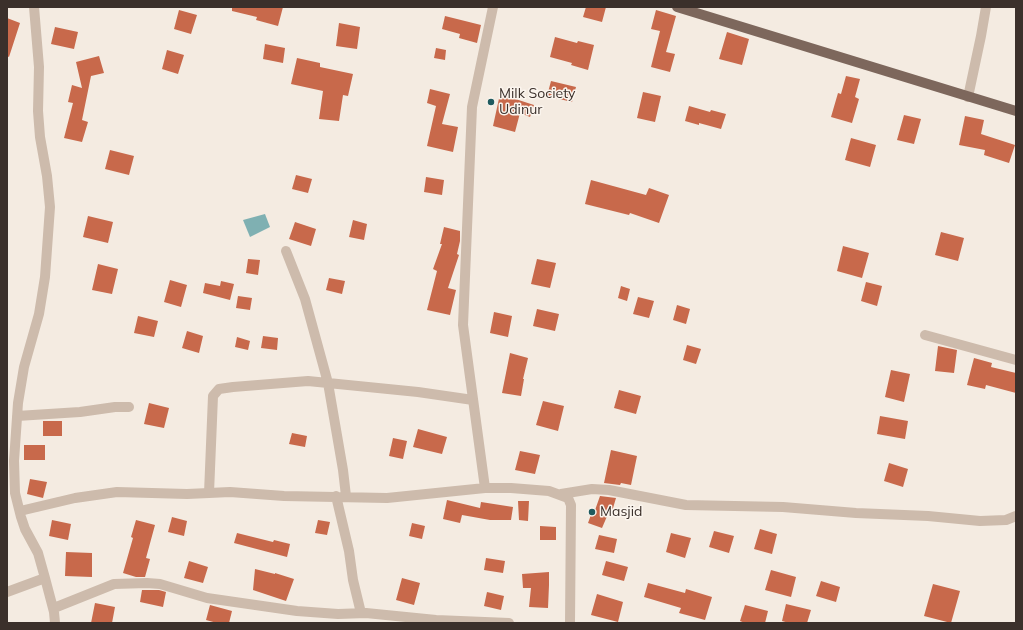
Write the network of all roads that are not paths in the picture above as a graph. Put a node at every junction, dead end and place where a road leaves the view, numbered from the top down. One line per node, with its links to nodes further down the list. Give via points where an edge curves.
1 (34, 7): 13 (street, via 39,67 40,137 50,207 45,277 39,314 24,367)
2 (493, 7): 11 (street, via 472,107 463,326)
3 (677, 7): 5 (main road)
4 (986, 7): 5 (street)
5 (968, 97): 6 (main road)
6 (1016, 111)
7 (286, 251): 10 (street, via 305,299)
8 (925, 335): 9 (street)
9 (1016, 360)
10 (328, 382): 11 (street); 15 (street, via 308,381 219,389 213,396); 17 (street, via 343,470)
11 (473, 400): 14 (street)
12 (129, 407): 13 (street)
13 (17, 416): 18 (street, via 14,461)
14 (485, 488): 16 (street, via 511,488); 17 (street, via 387,498)
15 (209, 493): 17 (street); 18 (street, via 117,492 75,498)
16 (561, 494): 19 (street, via 592,489 609,490 686,505 783,507 980,521 1006,520); 26 (street, via 568,498 571,505)
17 (341, 496): 23 (street, via 352,580)
18 (20, 511): 20 (street, via 25,529 38,553)
19 (1016, 516)
20 (45, 578): 21 (street); 22 (street)
21 (7, 592)
22 (54, 608): 23 (street, via 114,584 147,583 160,584 207,598 297,611); 24 (street)
23 (361, 613): 25 (street)
24 (55, 623)
25 (509, 623)
26 (570, 623)

